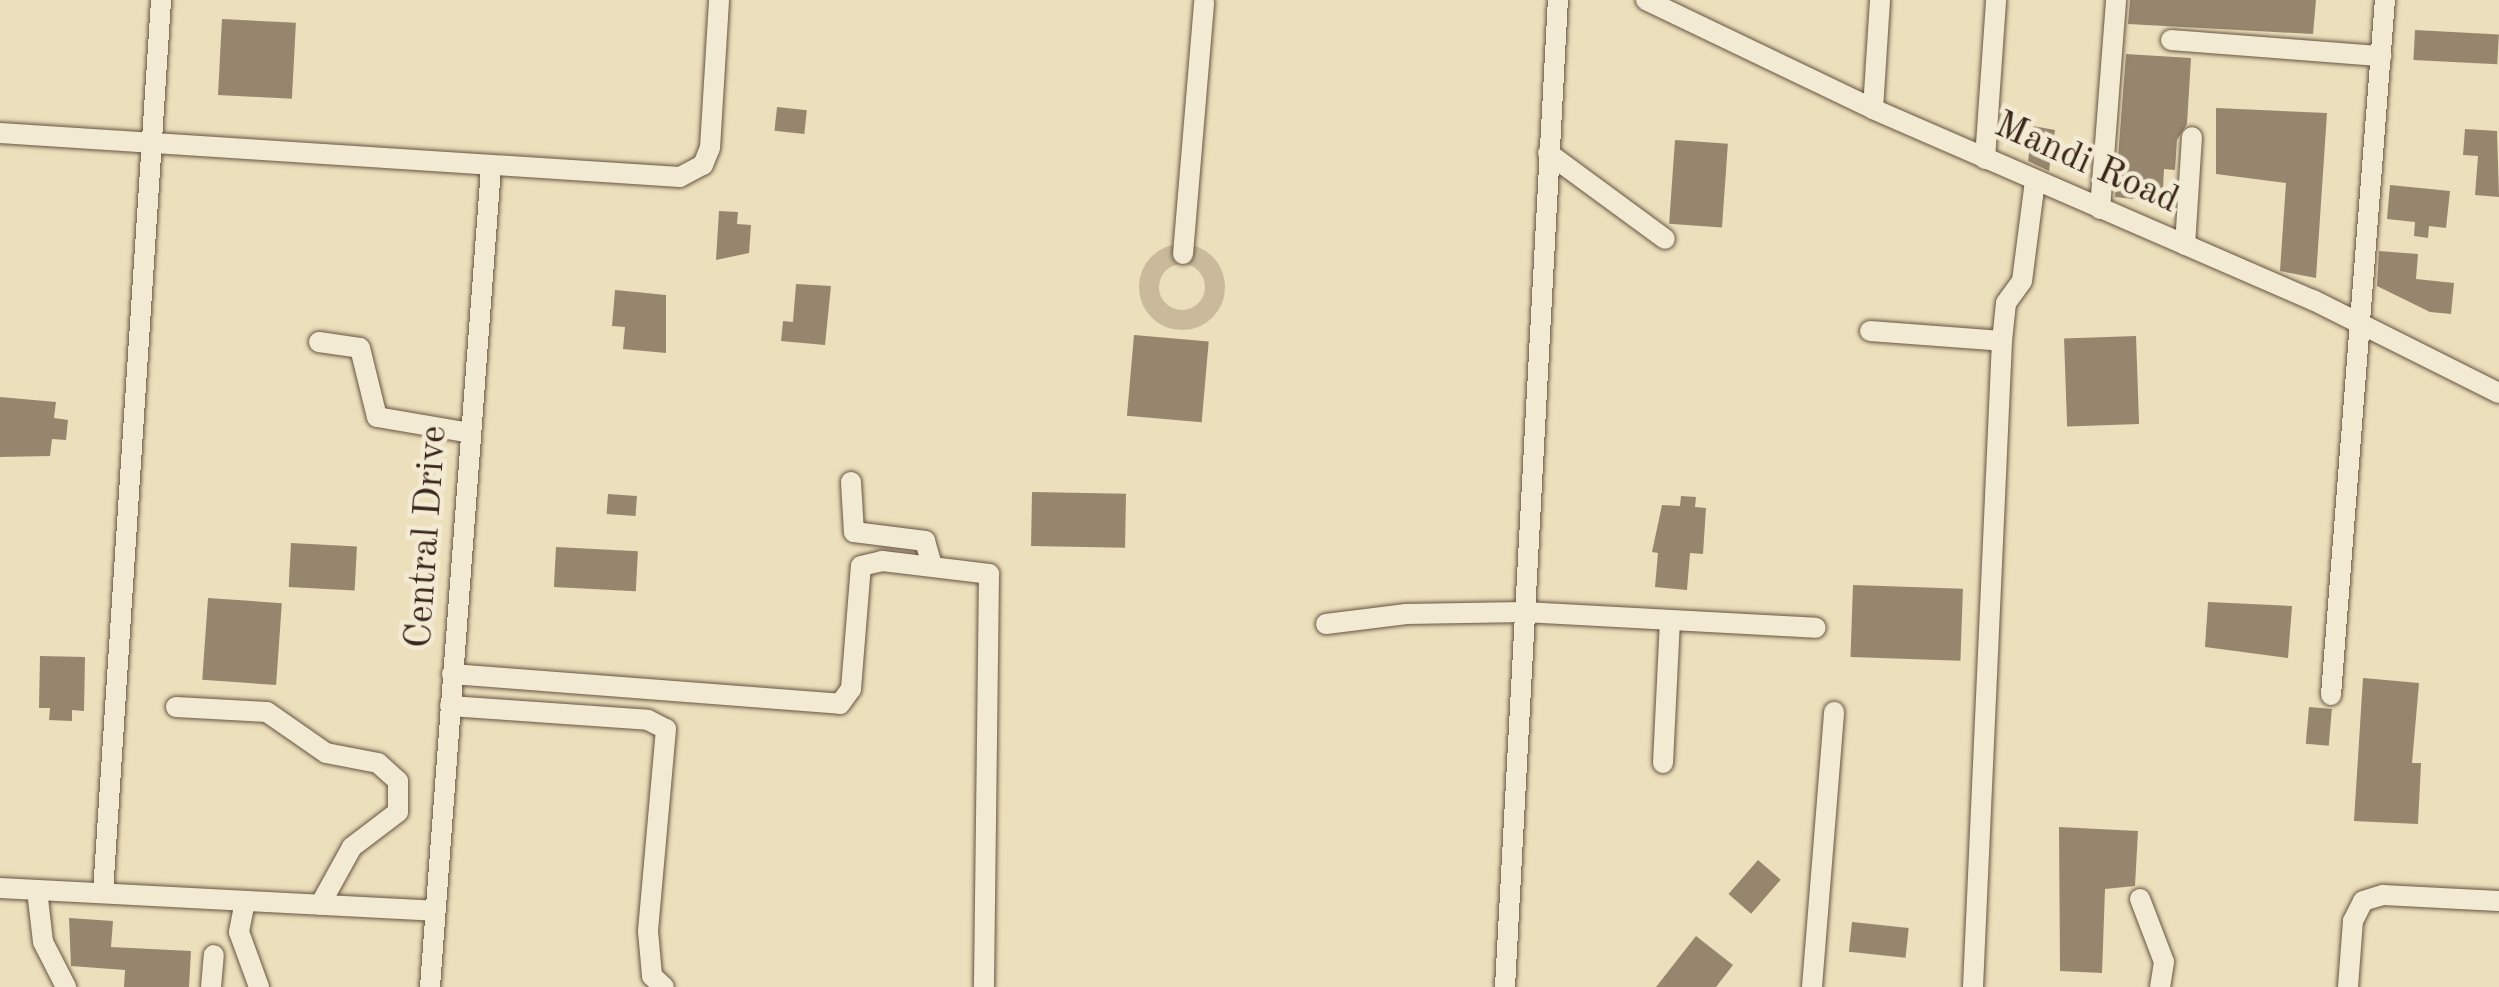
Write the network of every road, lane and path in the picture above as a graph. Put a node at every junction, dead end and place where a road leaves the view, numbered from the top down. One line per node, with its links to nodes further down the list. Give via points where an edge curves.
1 (161, 0): 15 (street)
2 (719, 0): 18 (street, via 710,148 698,169 665,180)
3 (1558, 0): 16 (street)
4 (1646, 0): 12 (street, Mandi Road)
5 (1880, 0): 12 (street)
6 (1996, 0): 17 (street)
7 (2116, 0): 20 (street)
8 (2385, 0): 11 (street)
9 (1204, 1): 23 (street)
10 (2171, 40): 11 (street)
11 (2381, 56): 24 (street)
12 (1873, 110): 17 (street, Mandi Road)
13 (0, 133): 15 (street)
14 (2192, 137): 22 (street)
15 (155, 146): 18 (street); 44 (street)
16 (1548, 153): 21 (street); 32 (street)
17 (1986, 159): 19 (street, Mandi Road)
18 (492, 168): 29 (street, Central Drive)
19 (2035, 180): 20 (street, Mandi Road); 26 (street, via 2022,281 2006,303)
20 (2100, 209): 22 (street, Mandi Road)
21 (1665, 239)
22 (2185, 245): 24 (street, Mandi Road)
23 (1183, 254)
24 (2361, 326): 28 (street, Mandi Road); 37 (street)
25 (1870, 330): 26 (street)
26 (2002, 341): 59 (street)
27 (319, 342): 29 (street, via 360,348 376,417)
28 (2499, 393)
29 (471, 434): 36 (street, Central Drive)
30 (851, 482): 31 (street, via 854,532 925,541)
31 (932, 566): 36 (street, via 861,566 850,689 840,704); 56 (street, via 992,577)
32 (1524, 612): 33 (street); 34 (street, via 1406,614); 57 (street)
33 (1670, 622): 35 (street); 41 (street)
34 (1326, 624)
35 (1816, 628)
36 (452, 674): 38 (street, Central Drive)
37 (2331, 695)
38 (450, 706): 49 (street, Central Drive); 55 (street, via 648,720 666,729 648,957 652,976)
39 (176, 708): 48 (street, via 268,712 326,753 378,763 398,781 398,812 352,847)
40 (1834, 712): 58 (street)
41 (1664, 763)
42 (0, 888): 43 (street)
43 (37, 890): 44 (street); 51 (street, via 43,942)
44 (103, 893): 46 (street)
45 (2140, 899): 60 (street, via 2164,962)
46 (245, 901): 48 (street); 53 (street, via 239,932)
47 (2499, 902): 61 (street, via 2383,895 2362,902 2353,921)
48 (320, 905): 49 (street)
49 (434, 912): 54 (street, Central Drive)
50 (214, 956): 52 (street)
51 (66, 987)
52 (211, 987)
53 (258, 987)
54 (430, 987)
55 (664, 987)
56 (984, 987)
57 (1505, 987)
58 (1812, 987)
59 (1973, 987)
60 (2160, 987)
61 (2348, 987)

